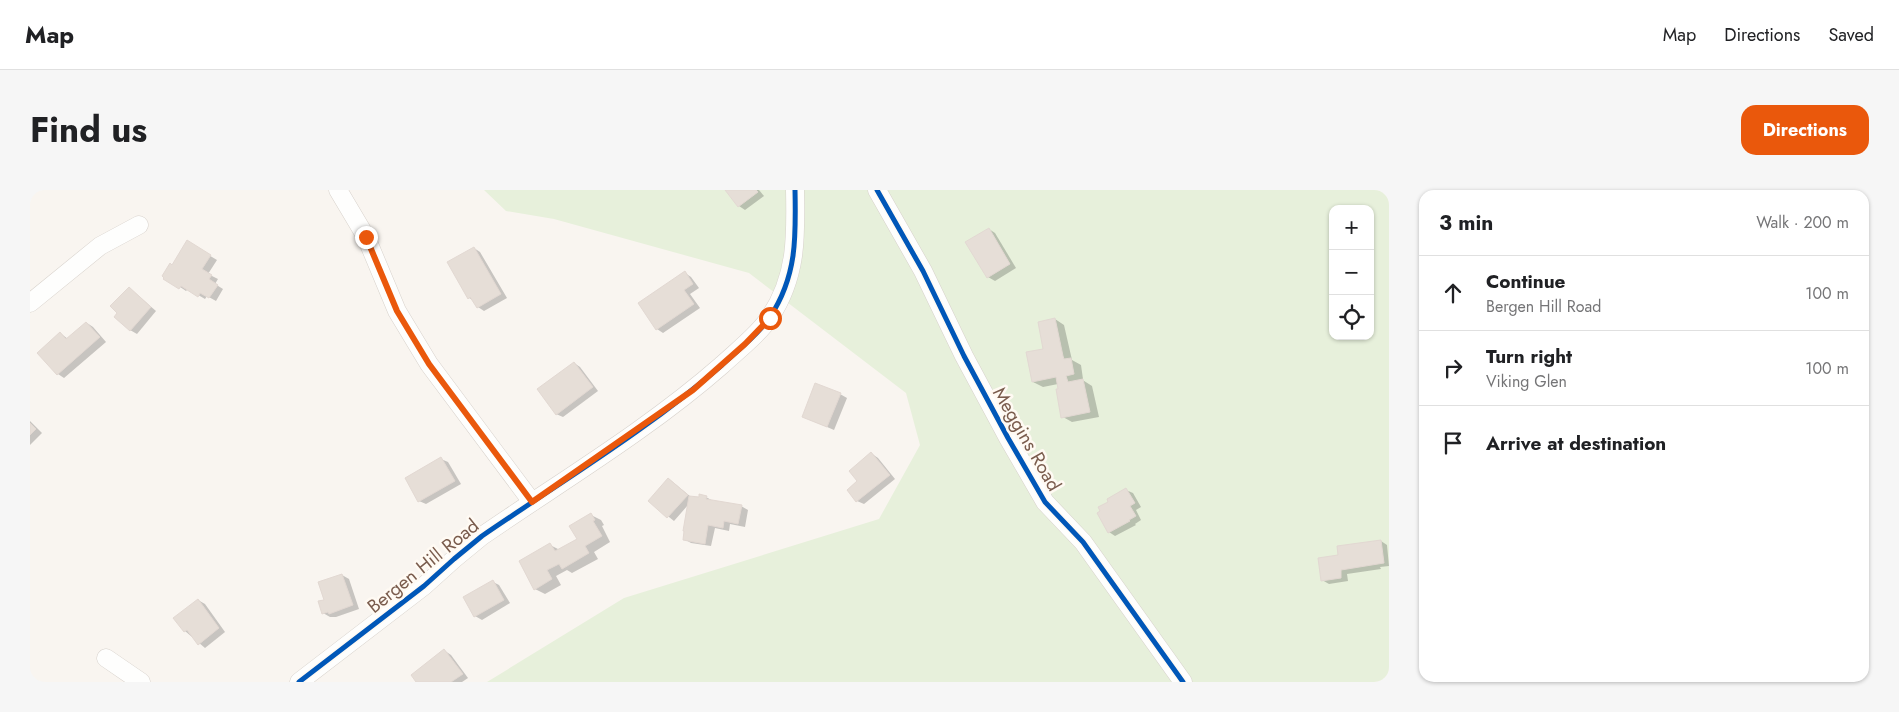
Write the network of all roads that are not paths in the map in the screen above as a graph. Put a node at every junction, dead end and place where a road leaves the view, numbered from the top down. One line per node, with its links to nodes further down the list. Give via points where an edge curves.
1 (338, 190): 6 (street, via 366,237 397,311 429,364)
2 (795, 190): 6 (street, Bergen Hill Road, via 792,268 770,318 693,390)
3 (876, 190): 10 (street, Meggins Road, via 923,271 964,356 1045,502 1083,542)
4 (139, 225): 5 (street, via 100,246)
5 (30, 303)
6 (532, 502): 9 (street, Bergen Hill Road, via 482,536 424,586)
7 (106, 658): 8 (street)
8 (141, 682)
9 (299, 682)
10 (1183, 682)

